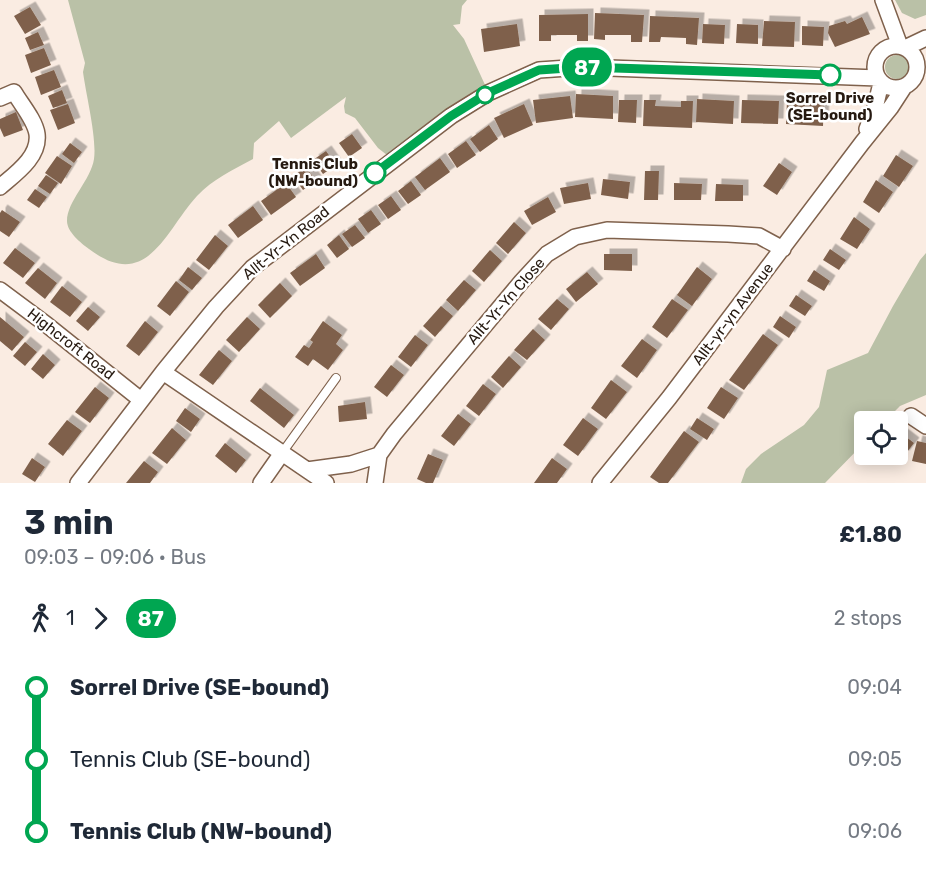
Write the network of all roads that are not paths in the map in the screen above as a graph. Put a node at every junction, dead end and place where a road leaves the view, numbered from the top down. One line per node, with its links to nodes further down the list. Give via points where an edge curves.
1 (885, 6): 3 (street); 4 (street, Allt-yr-yn Avenue)
2 (926, 38): 3 (street)
3 (902, 47): 4 (street, via 892,46); 6 (street, via 914,56)
4 (879, 54): 7 (street, Allt-Yr-Yn Road); 8 (street, Allt-yr-yn Avenue, via 874,66)
5 (926, 59): 6 (street, Allt-yr-yn Avenue)
6 (916, 74): 9 (street, Allt-yr-yn Avenue)
7 (838, 76): 8 (street, Allt-Yr-Yn Road); 15 (street, Allt-Yr-Yn Road, via 583,67 539,70 488,93 451,116 252,268)
8 (879, 80): 9 (street, via 892,88); 11 (street, Allt-yr-yn Avenue, via 875,108)
9 (904, 87): 11 (street, Allt-yr-yn Avenue)
10 (0, 98): 12 (street, via 14,92 37,132 37,144 20,171)
11 (862, 143): 13 (street, Allt-yr-yn Avenue)
12 (0, 187)
13 (783, 249): 21 (street, Allt-Yr-Yn Close, via 759,236 728,234 607,231 575,237 547,254 522,280); 27 (street, Allt-yr-yn Avenue)
14 (0, 290): 17 (street, Highcroft Road)
15 (163, 372): 17 (street, Allt-Yr-Yn Road); 20 (street)
16 (336, 378): 20 (lane)
17 (141, 400): 23 (street, Allt-Yr-Yn Road)
18 (911, 416): 19 (street)
19 (926, 426)
20 (282, 453): 22 (street); 24 (street)
21 (379, 455): 22 (street, via 351,464); 26 (street, Allt-Yr-Yn Close)
22 (307, 470): 25 (street)
23 (78, 483)
24 (261, 483)
25 (326, 483)
26 (375, 483)
27 (600, 483)

